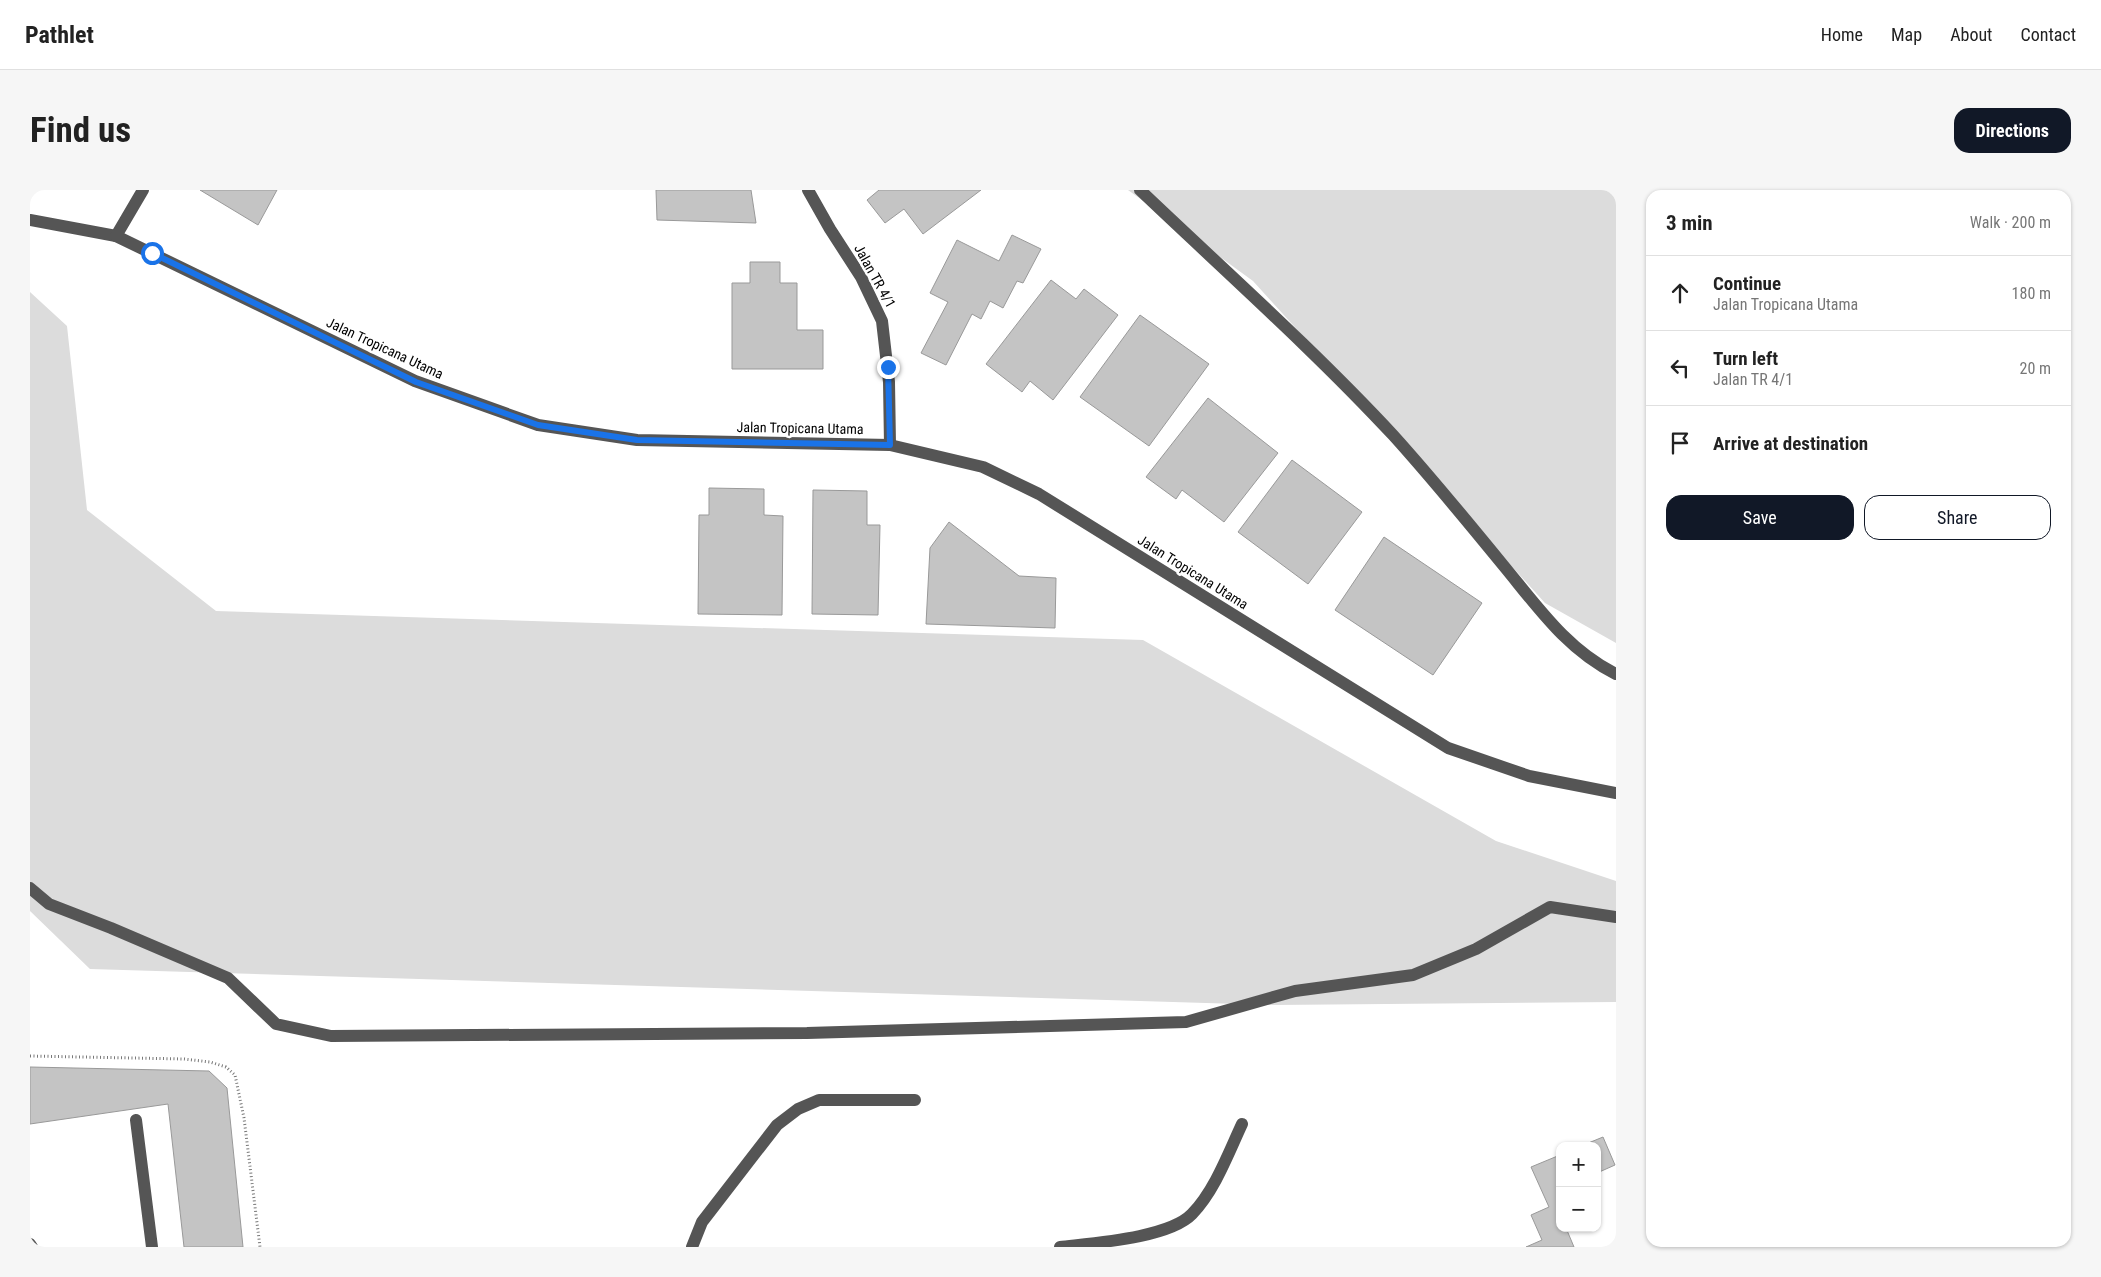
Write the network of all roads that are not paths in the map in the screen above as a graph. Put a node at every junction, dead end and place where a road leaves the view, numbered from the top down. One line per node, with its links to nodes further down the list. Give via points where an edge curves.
1 (143, 190): 5 (street)
2 (808, 190): 6 (street, Jalan TR 4/1, via 861,277 882,320 889,382)
3 (1140, 190): 7 (street, via 1341,381 1393,435 1563,636 1594,663)
4 (30, 220): 5 (street, Jalan Tropicana Utama)
5 (116, 236): 6 (street, Jalan Tropicana Utama, via 416,382 538,425 637,440)
6 (890, 445): 8 (street, Jalan Tropicana Utama, via 984,467 1039,494 1448,748 1529,776)
7 (1616, 674)
8 (1616, 793)
9 (30, 888): 10 (street, via 49,904 228,978 276,1024 331,1036 807,1033 1186,1022 1295,991 1413,975 1476,950 1550,906)
10 (1616, 917)
11 (915, 1100): 15 (street, via 819,1100 798,1109 777,1126 702,1222)
12 (136, 1120): 14 (street)
13 (1242, 1124): 16 (street, via 1207,1193 1191,1215 1176,1225 1128,1239)
14 (152, 1247)
15 (692, 1247)
16 (1060, 1247)

